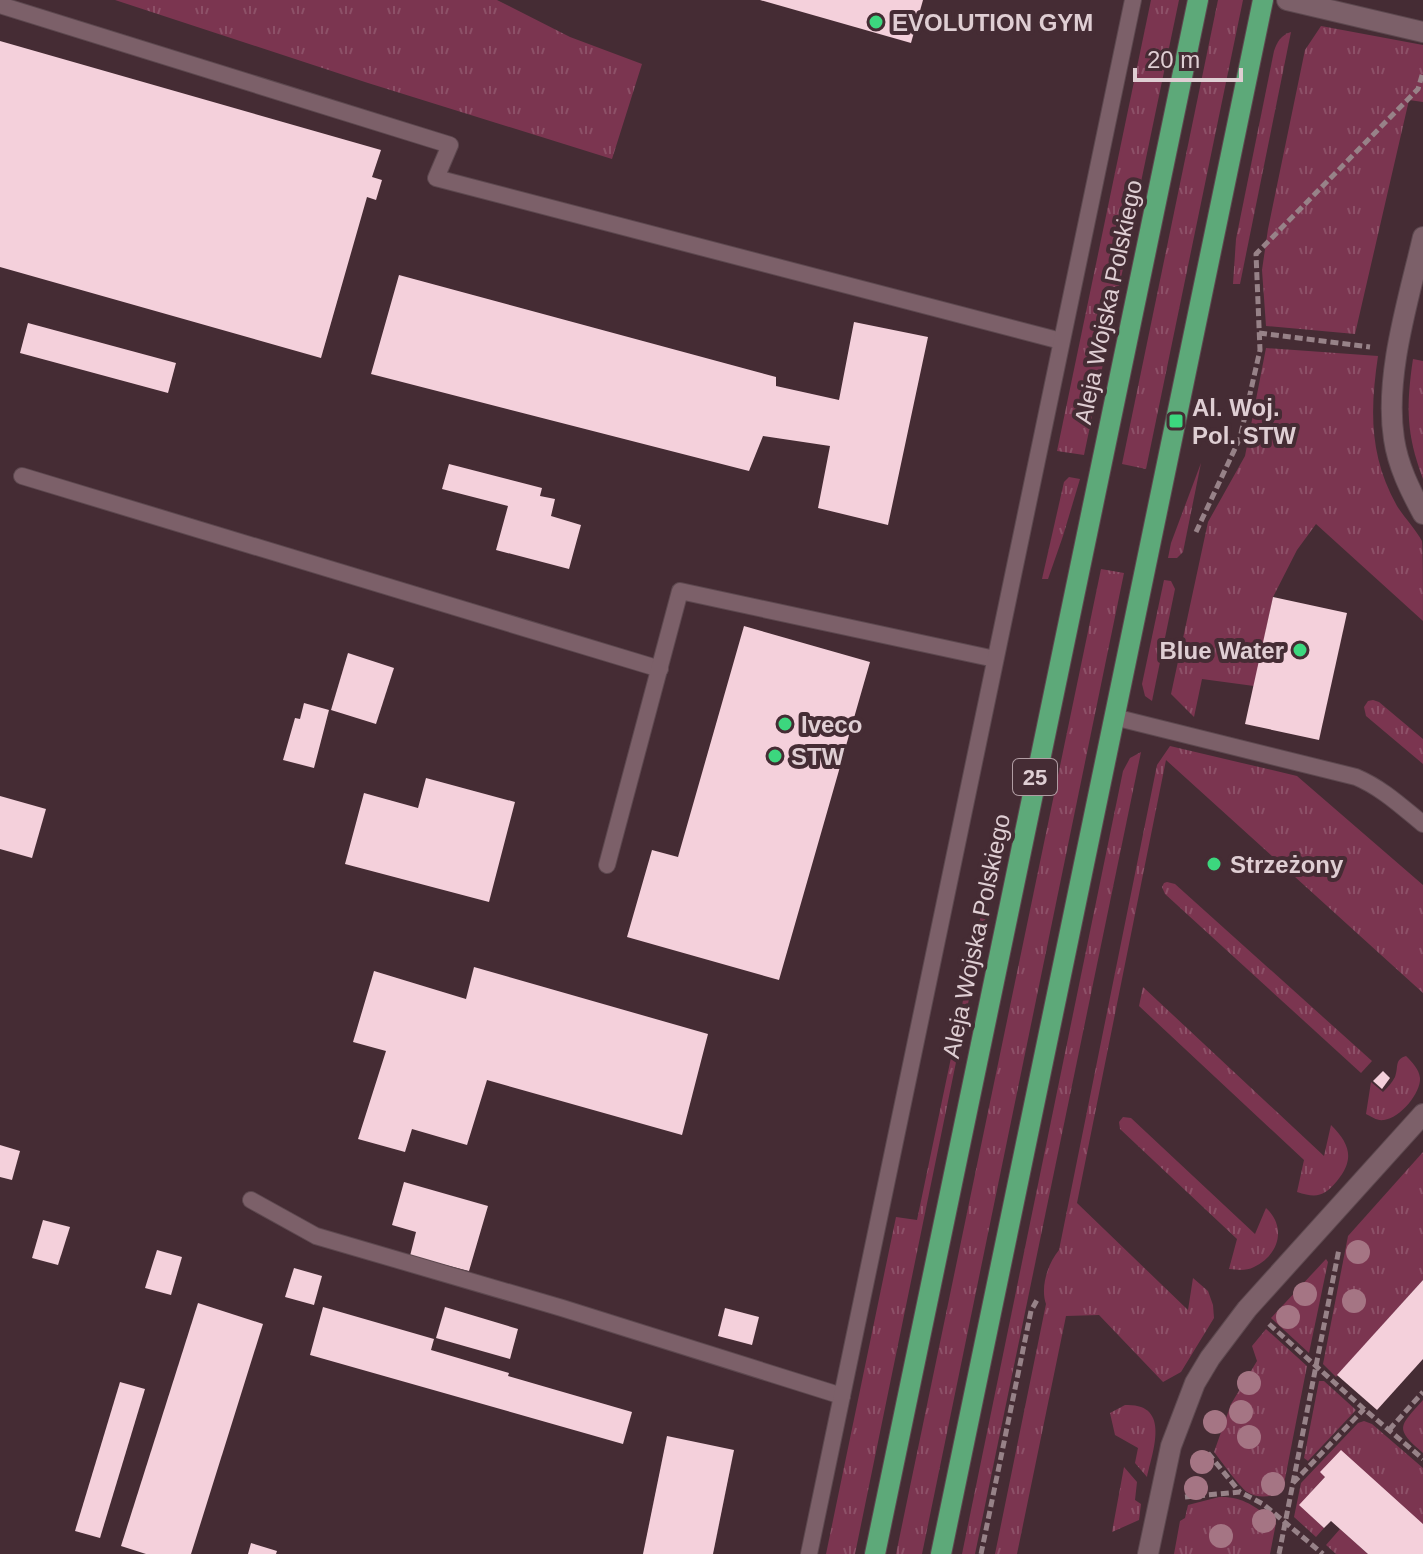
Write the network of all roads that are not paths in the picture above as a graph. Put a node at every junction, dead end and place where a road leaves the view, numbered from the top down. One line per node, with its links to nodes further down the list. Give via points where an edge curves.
1 (1133, 0): 8 (lane)
2 (1198, 0): 20 (main road, Aleja Wojska Polskiego / 25)
3 (1263, 0): 13 (main road)
4 (1287, 0): 6 (street)
5 (0, 5): 8 (lane, via 450,145 436,178)
6 (1423, 32)
7 (1423, 237): 10 (street, via 1398,351 1391,415 1400,466)
8 (1061, 341): 11 (lane)
9 (22, 476): 12 (lane)
10 (1423, 514)
11 (995, 659): 12 (lane, via 680,591); 18 (lane)
12 (660, 669): 15 (lane)
13 (1114, 717): 14 (lane, via 1356,777 1388,794); 21 (main road)
14 (1423, 824)
15 (607, 865)
16 (1423, 1114): 22 (street, via 1247,1309 1210,1358 1171,1446)
17 (251, 1200): 18 (lane, via 316,1236)
18 (842, 1396): 19 (lane)
19 (809, 1554)
20 (875, 1554)
21 (941, 1554)
22 (1148, 1554)

